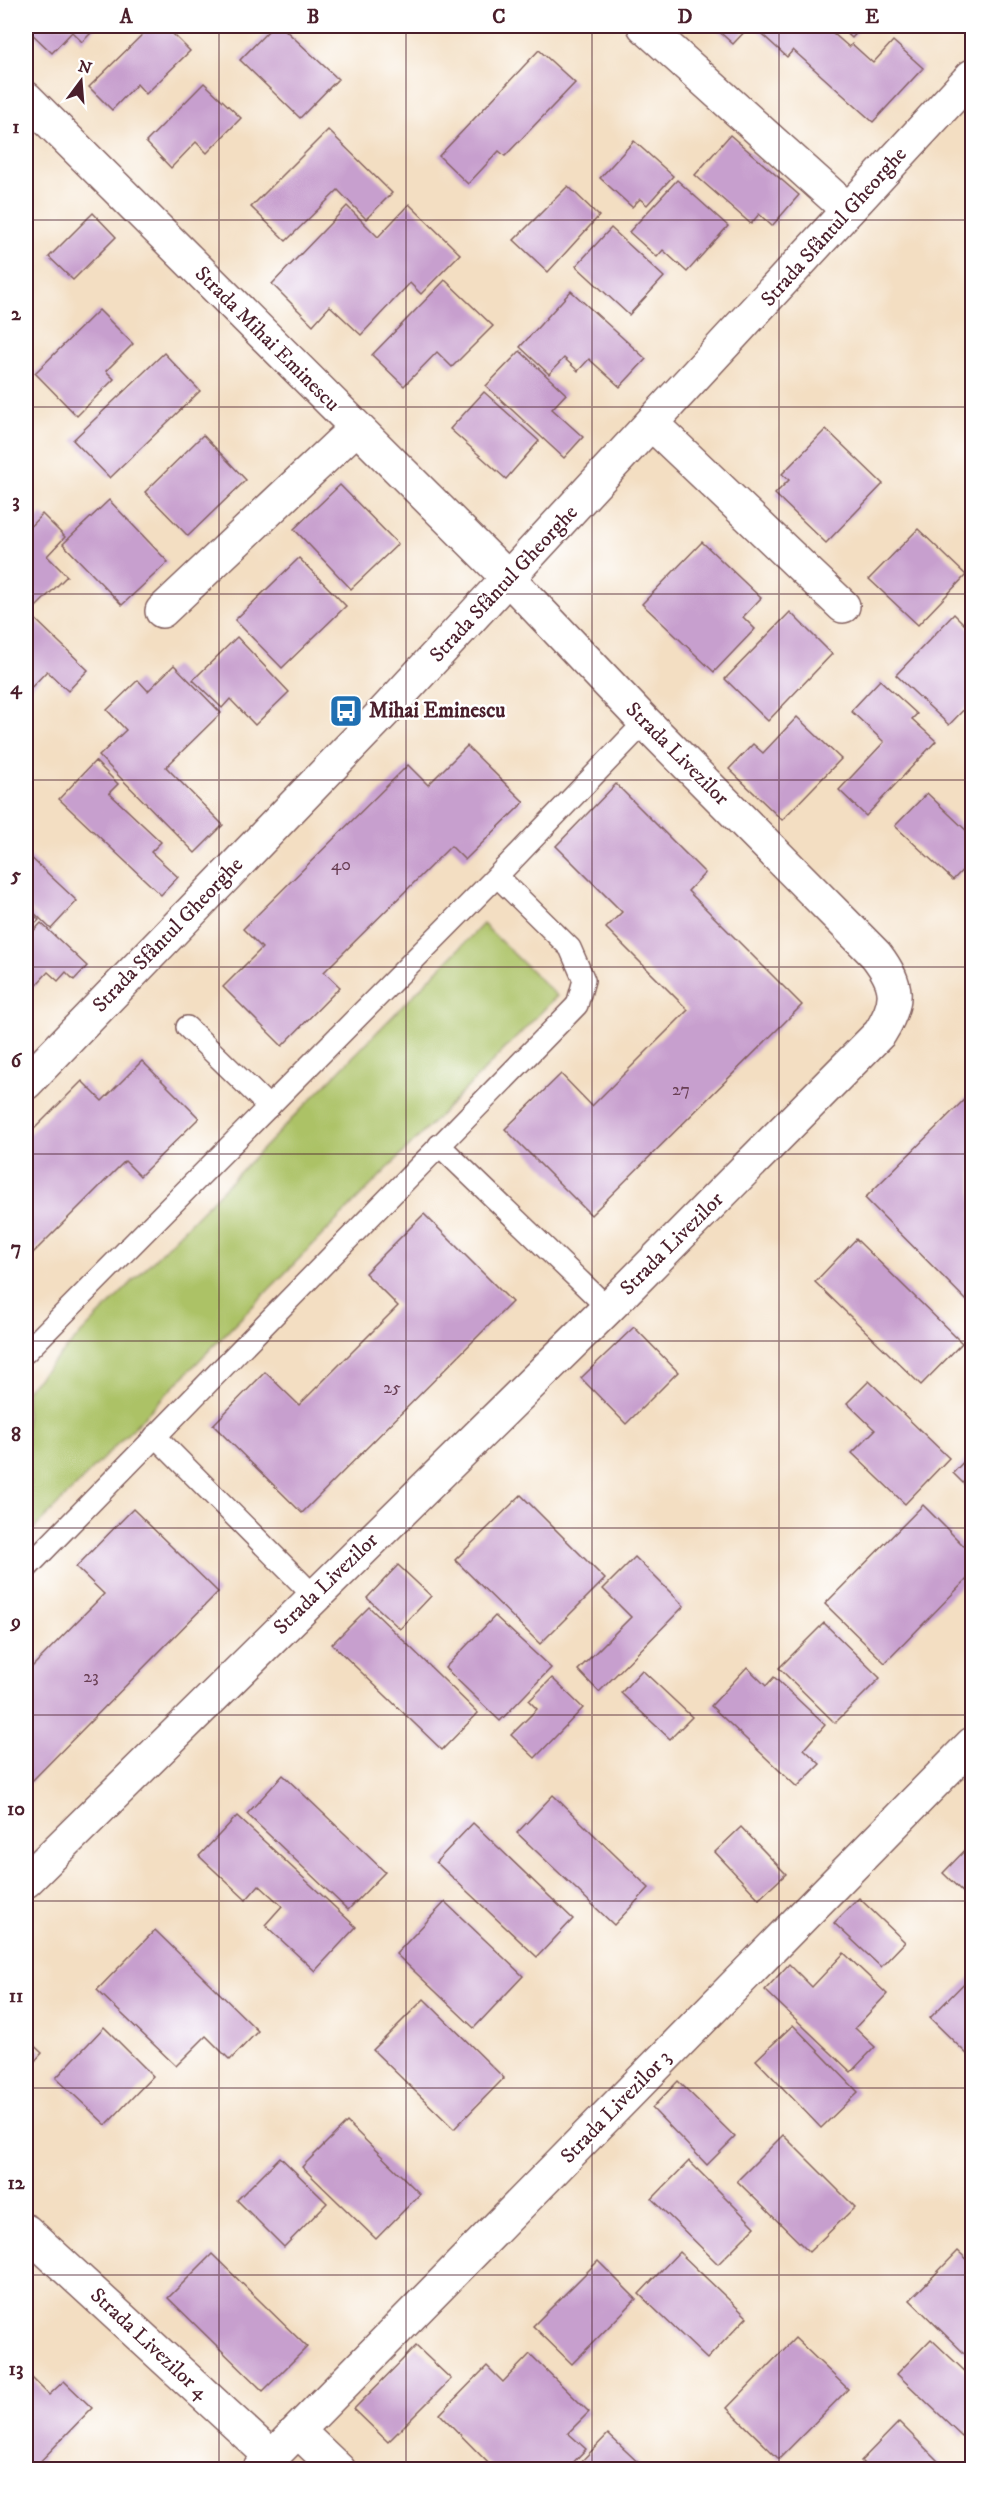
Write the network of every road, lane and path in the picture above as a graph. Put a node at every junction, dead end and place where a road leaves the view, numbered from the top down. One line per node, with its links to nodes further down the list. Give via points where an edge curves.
1 (644, 26): 4 (street)
2 (972, 76): 4 (street, Strada Sfântul Gheorghe)
3 (26, 98): 6 (street, Strada Mihai Eminescu)
4 (848, 210): 5 (street, Strada Sfântul Gheorghe)
5 (652, 424): 7 (street, Strada Sfântul Gheorghe); 8 (street)
6 (356, 428): 7 (street, Strada Mihai Eminescu); 9 (street)
7 (509, 579): 10 (street, Strada Livezilor); 13 (street, Strada Sfântul Gheorghe)
8 (843, 606)
9 (162, 611)
10 (645, 722): 11 (lane); 16 (street, Strada Livezilor, via 876,955 891,975 895,995 891,1015 880,1033)
11 (497, 876): 14 (lane); 15 (lane, via 570,948 584,980 577,1005)
12 (187, 1027): 14 (lane)
13 (26, 1083)
14 (268, 1107): 17 (lane)
15 (439, 1144): 16 (lane); 18 (lane)
16 (608, 1308): 20 (street, Strada Livezilor)
17 (26, 1352)
18 (155, 1436): 19 (lane); 20 (lane)
19 (26, 1569)
20 (314, 1596): 22 (street, Strada Livezilor)
21 (972, 1744): 24 (street, Strada Livezilor 3)
22 (26, 1881)
23 (26, 2231): 25 (street, Strada Livezilor 4)
24 (298, 2432): 25 (street, Strada Livezilor 3); 26 (street)
25 (266, 2463)
26 (339, 2469)

